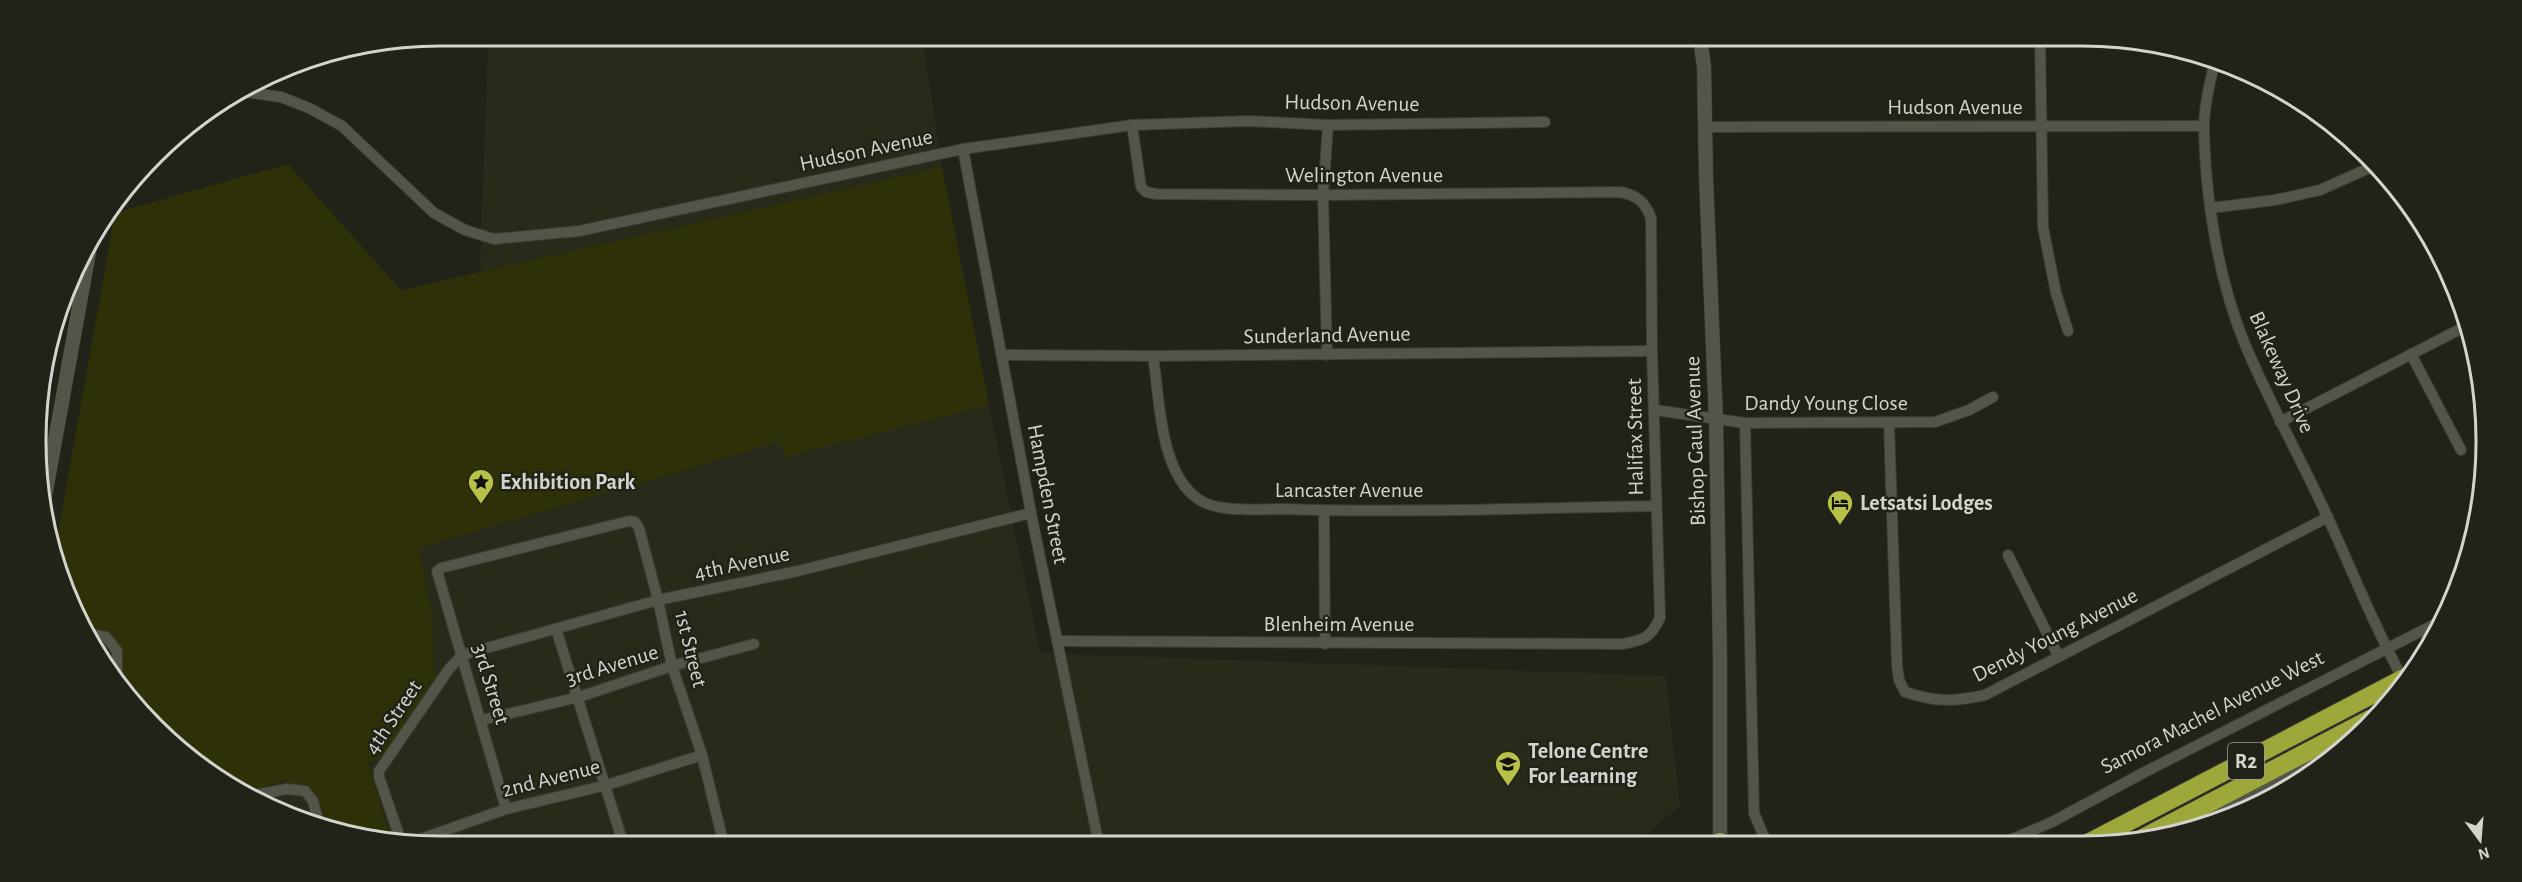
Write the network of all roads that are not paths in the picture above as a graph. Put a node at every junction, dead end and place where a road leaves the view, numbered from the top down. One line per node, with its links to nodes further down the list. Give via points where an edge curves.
1 (1701, 46): 10 (main road, Bishop Gaul Avenue)
2 (2040, 46): 8 (street)
3 (2214, 69): 9 (street, Blakeway Drive)
4 (255, 93): 11 (street, Hudson Avenue, via 281,97 342,126 434,213 465,230 494,239 579,231)
5 (1545, 122): 7 (street, Hudson Avenue)
6 (1132, 125): 7 (street, Hudson Avenue, via 1249,121); 11 (street, Hudson Avenue); 13 (street, Welington Avenue, via 1138,179 1146,192)
7 (1328, 125): 13 (street)
8 (2040, 126): 9 (street, Hudson Avenue); 10 (street, Hudson Avenue); 18 (street, via 2043,227)
9 (2204, 126): 15 (street, Blakeway Drive)
10 (1706, 127): 26 (main road, Bishop Gaul Avenue)
11 (963, 149): 20 (street, Hampden Street)
12 (2367, 169): 15 (street, via 2320,190)
13 (1323, 195): 14 (street, Welington Avenue, via 1620,192 1631,194); 22 (street)
14 (1647, 206): 19 (street, Halifax Street, via 1651,218)
15 (2211, 208): 27 (street, Blakeway Drive, via 2233,309)
16 (86, 270): 31 (main road)
17 (2459, 329): 21 (street)
18 (2068, 331)
19 (1652, 351): 22 (street, Sunderland Avenue); 25 (street, Halifax Street)
20 (1002, 354): 23 (street, Sunderland Avenue); 34 (street, Hampden Street)
21 (2411, 354): 27 (street); 30 (street)
22 (1327, 355): 23 (street, Sunderland Avenue)
23 (1153, 356): 33 (street, Lancaster Avenue, via 1172,466 1179,481 1199,500 1220,507)
24 (1993, 397): 29 (street, Dandy Young Close, via 1947,419)
25 (1655, 410): 26 (street, Dandy Young Close); 32 (street, Halifax Street)
26 (1716, 420): 28 (street, Dandy Young Close); 70 (main road, Bishop Gaul Avenue)
27 (2280, 422): 35 (street, Blakeway Drive)
28 (1745, 423): 29 (street, Dandy Young Close); 71 (street, via 1754,813)
29 (1889, 424): 48 (street, Dendy Young Avenue, via 1897,665 1905,692 1925,699 1956,701 1985,695)
30 (2461, 450)
31 (48, 478)
32 (1656, 506): 33 (street, Lancaster Avenue); 45 (street, Halifax Street, via 1660,618 1652,633 1640,641)
33 (1324, 511): 44 (street)
34 (1030, 513): 38 (street, 4th Avenue, via 798,571); 42 (street, Hampden Street)
35 (2328, 517): 46 (street, Blakeway Drive); 48 (street, Dendy Young Avenue)
36 (2008, 555): 48 (street)
37 (437, 571): 38 (street, 1st Street, via 629,521 639,528); 47 (street, 3rd Street)
38 (658, 600): 40 (street, 4th Avenue); 50 (street, 1st Street)
39 (2428, 628): 46 (street, Samora Machel Avenue West)
40 (556, 629): 47 (street, 4th Avenue); 53 (street)
41 (98, 635): 49 (street, via 106,637 117,651)
42 (1057, 641): 44 (street, Blenheim Avenue); 69 (street, Hampden Street)
43 (754, 644): 50 (street, 3rd Avenue)
44 (1325, 644): 45 (street, Blenheim Avenue)
45 (1622, 644)
46 (2386, 650): 51 (street, Blakeway Drive); 72 (street, Samora Machel Avenue West)
47 (462, 655): 54 (street, 3rd Street); 64 (street, 4th Street, via 380,771)
48 (2058, 655)
49 (117, 666)
50 (672, 666): 53 (street, 3rd Avenue); 56 (street, 1st Street)
51 (2400, 673)
52 (2392, 684): 65 (highway, R2)
53 (579, 696): 54 (street, 3rd Avenue); 58 (street)
54 (482, 720): 61 (street, 3rd Street)
55 (2350, 729): 63 (highway, R2)
56 (702, 756): 58 (street, 2nd Avenue); 68 (street, 1st Street)
57 (2283, 780): 60 (street)
58 (607, 785): 61 (street, 2nd Avenue); 67 (street)
59 (264, 793): 62 (street, via 287,789 306,791)
60 (2245, 799)
61 (506, 809): 66 (street, 2nd Avenue)
62 (317, 816)
63 (2165, 826)
64 (398, 833)
65 (2103, 835)
66 (430, 836)
67 (621, 836)
68 (722, 836)
69 (1097, 836)
70 (1720, 836)
71 (1764, 836)
72 (2019, 836)

